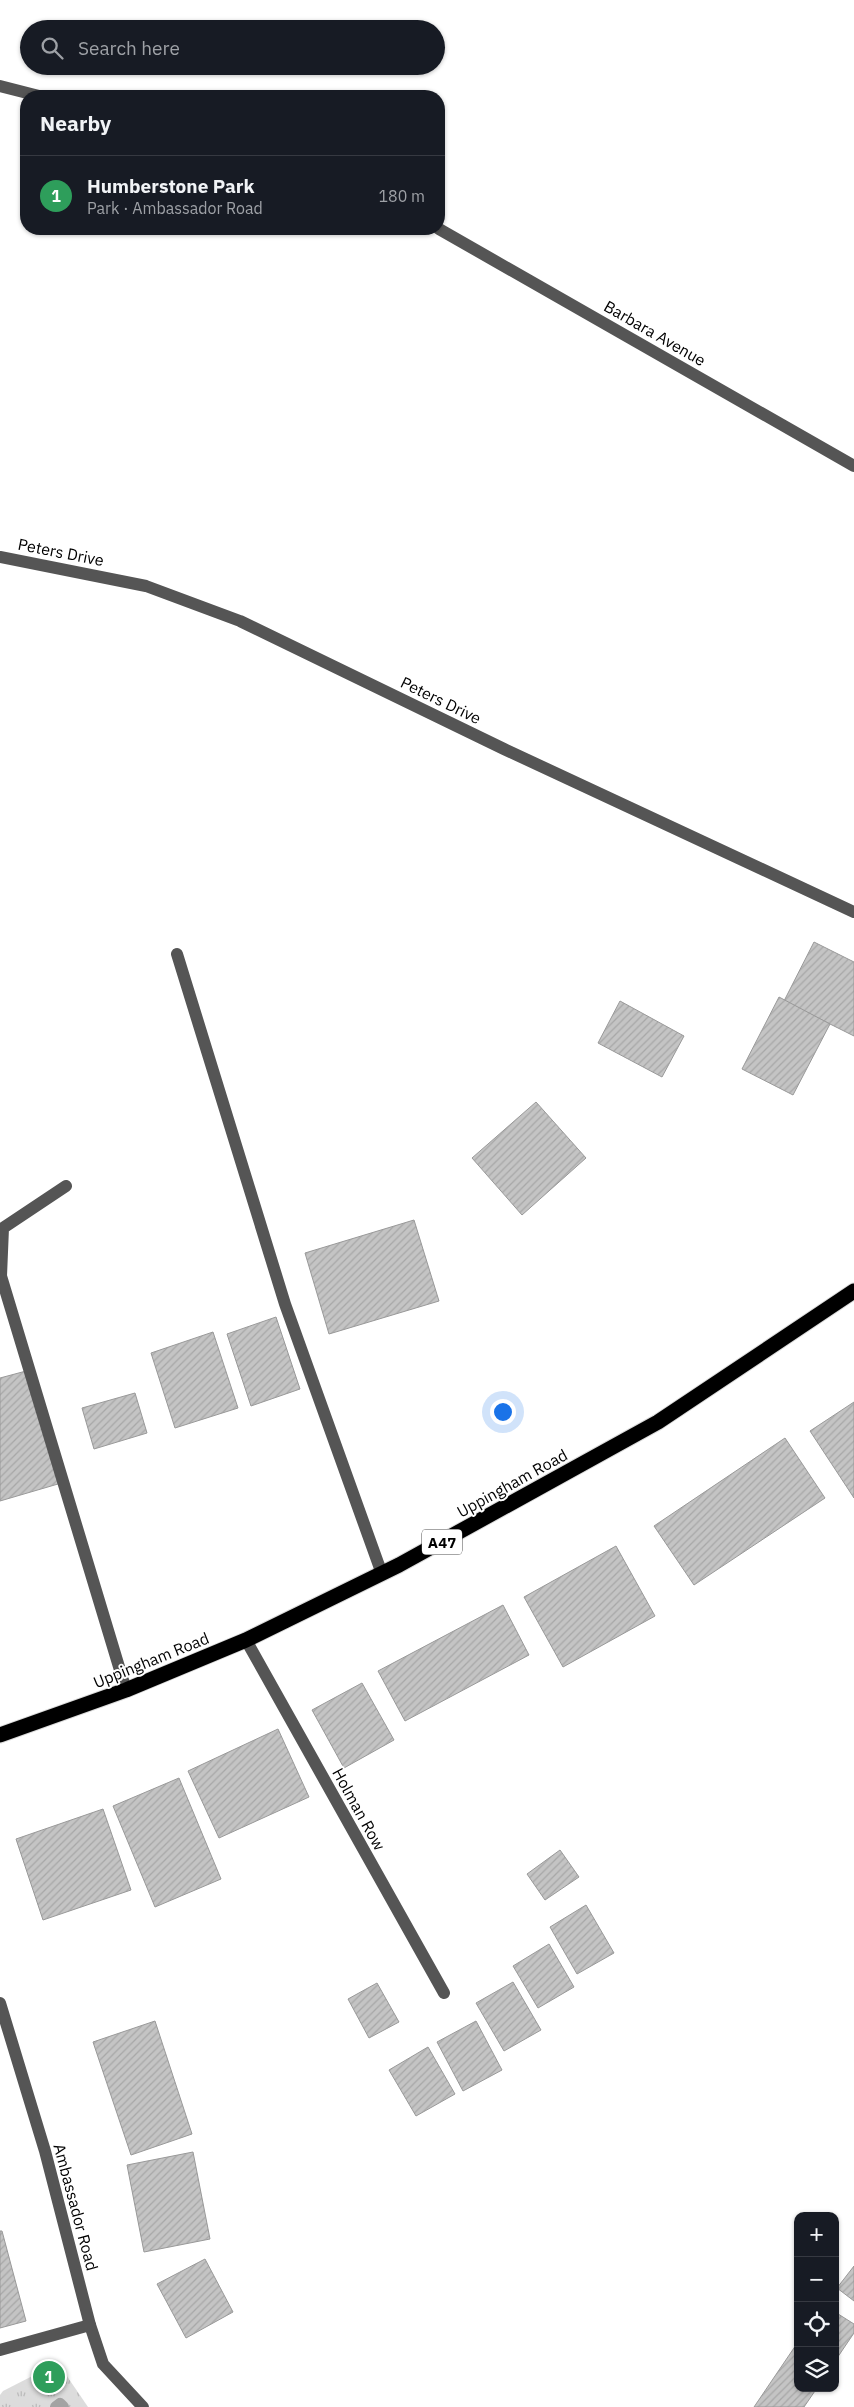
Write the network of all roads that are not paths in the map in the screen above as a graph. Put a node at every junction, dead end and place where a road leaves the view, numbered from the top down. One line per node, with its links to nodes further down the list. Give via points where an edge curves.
1 (0, 86): 2 (street)
2 (20, 91)
3 (445, 233): 4 (street, Barbara Avenue)
4 (854, 466)
5 (0, 556): 6 (street, Peters Drive, via 146,586 240,621 504,749)
6 (854, 912)
7 (177, 954): 10 (street, via 285,1304)
8 (66, 1186): 12 (street, via 3,1228 1,1276)
9 (854, 1291): 10 (highway, Uppingham Road / A47, via 658,1422)
10 (382, 1574): 11 (highway, Uppingham Road / A47)
11 (246, 1640): 12 (highway, Uppingham Road / A47); 14 (street, Holman Row)
12 (126, 1690): 13 (highway, Uppingham Road / A47)
13 (0, 1735)
14 (444, 1993)
15 (0, 2003): 16 (street, Ambassador Road, via 45,2150)
16 (90, 2325): 17 (street); 18 (street, Ambassador Road, via 103,2364)
17 (0, 2350)
18 (143, 2407)

